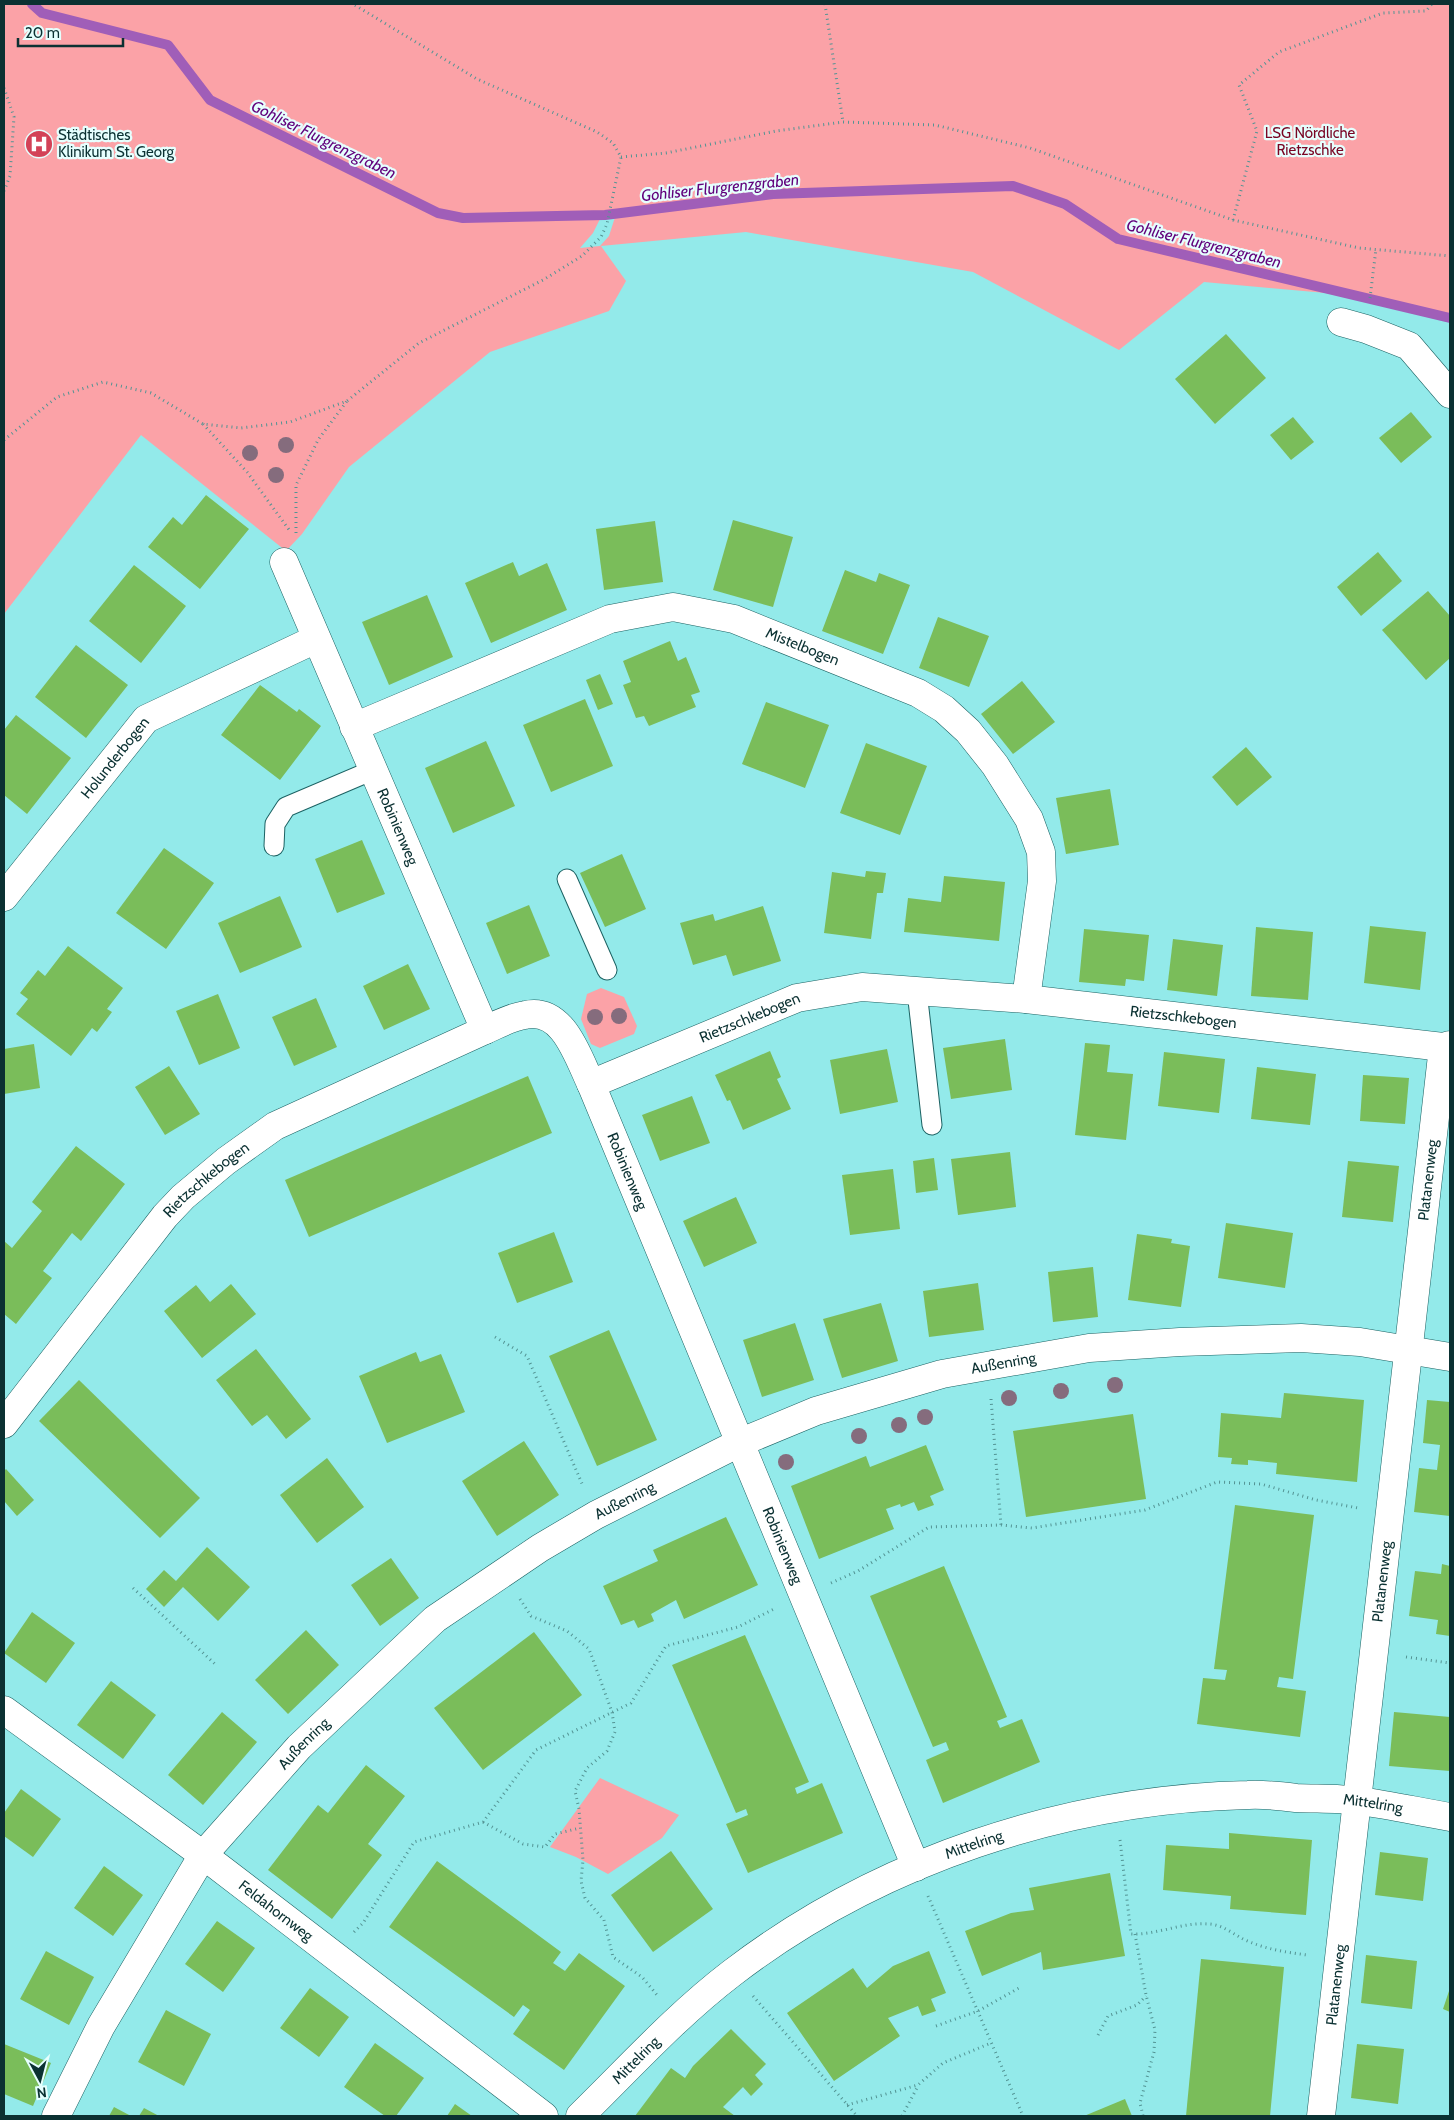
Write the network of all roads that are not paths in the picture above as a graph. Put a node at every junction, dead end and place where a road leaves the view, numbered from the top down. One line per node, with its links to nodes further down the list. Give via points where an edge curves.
1 (1341, 322): 2 (street, via 1409,346)
2 (1450, 394)
3 (284, 562): 4 (street, Robinienweg)
4 (316, 640): 5 (street, Robinienweg); 9 (street, Holunderbogen, via 146,718)
5 (354, 727): 6 (street, Robinienweg); 12 (street, Mistelbogen, via 610,619 673,607 734,619 918,693 944,709 968,730 1029,819 1041,852 1042,881)
6 (373, 770): 7 (lane, via 286,807 275,824); 13 (street, Robinienweg)
7 (274, 846)
8 (567, 879): 10 (lane)
9 (4, 898)
10 (607, 970)
11 (917, 991): 12 (street, Rietzschkebogen); 15 (street, Rietzschkebogen, via 862,987 797,998); 16 (lane)
12 (1026, 999): 14 (street, Rietzschkebogen)
13 (485, 1030): 15 (street, Robinienweg, via 526,1014 546,1015 562,1027); 19 (street, Rietzschkebogen, via 275,1126 183,1197)
14 (1447, 1046): 17 (street, Platanenweg)
15 (591, 1084): 20 (street, Robinienweg)
16 (932, 1125)
17 (1409, 1349): 18 (street, Außenring); 20 (street, Außenring, via 1302,1338 1089,1348 942,1374 816,1411); 22 (street, Platanenweg)
18 (1450, 1356)
19 (4, 1424)
20 (739, 1442): 24 (street, Außenring, via 596,1515 540,1548 435,1619 299,1746); 25 (street, Robinienweg)
21 (4, 1710): 24 (street, Feldahornweg)
22 (1357, 1801): 23 (street, Mittelring); 25 (street, Mittelring, via 1249,1794 1136,1803 1052,1821); 29 (street, Platanenweg)
23 (1450, 1818)
24 (203, 1855): 26 (street, Außenring, via 101,2026); 27 (street, Feldahornweg)
25 (916, 1867): 28 (street, Mittelring, via 850,1897 733,1972 675,2022)
26 (56, 2116)
27 (544, 2116)
28 (580, 2116)
29 (1321, 2116)

